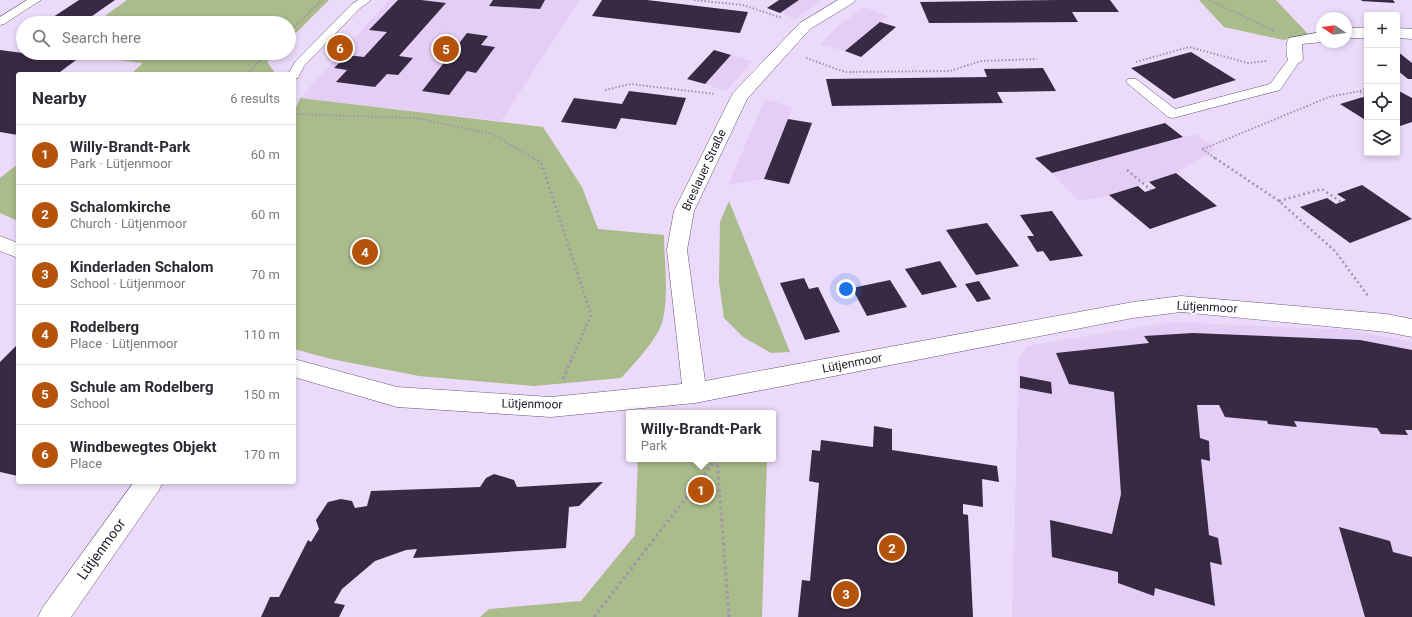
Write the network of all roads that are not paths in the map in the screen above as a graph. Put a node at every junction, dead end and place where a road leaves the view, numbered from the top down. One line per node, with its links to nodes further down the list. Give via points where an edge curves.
1 (35, 0): 4 (lane)
2 (365, 0): 11 (lane, via 355,7 299,65)
3 (848, 0): 17 (street, Breslauer Straße, via 805,26 739,97 684,211 677,250)
4 (0, 22)
5 (1352, 33): 6 (street)
6 (1364, 33)
7 (1400, 34): 8 (street)
8 (1412, 34)
9 (1316, 38): 10 (street, via 1294,41)
10 (1295, 58): 12 (lane, via 1275,87 1173,114)
11 (296, 72)
12 (1132, 82)
13 (0, 244): 14 (street)
14 (16, 250)
15 (1412, 328): 17 (street, Lütjenmoor, via 1386,323 1181,304 1133,310)
16 (296, 369): 17 (street, Lütjenmoor, via 397,397 551,407)
17 (695, 393)
18 (149, 484): 19 (street, Lütjenmoor)
19 (53, 617)

